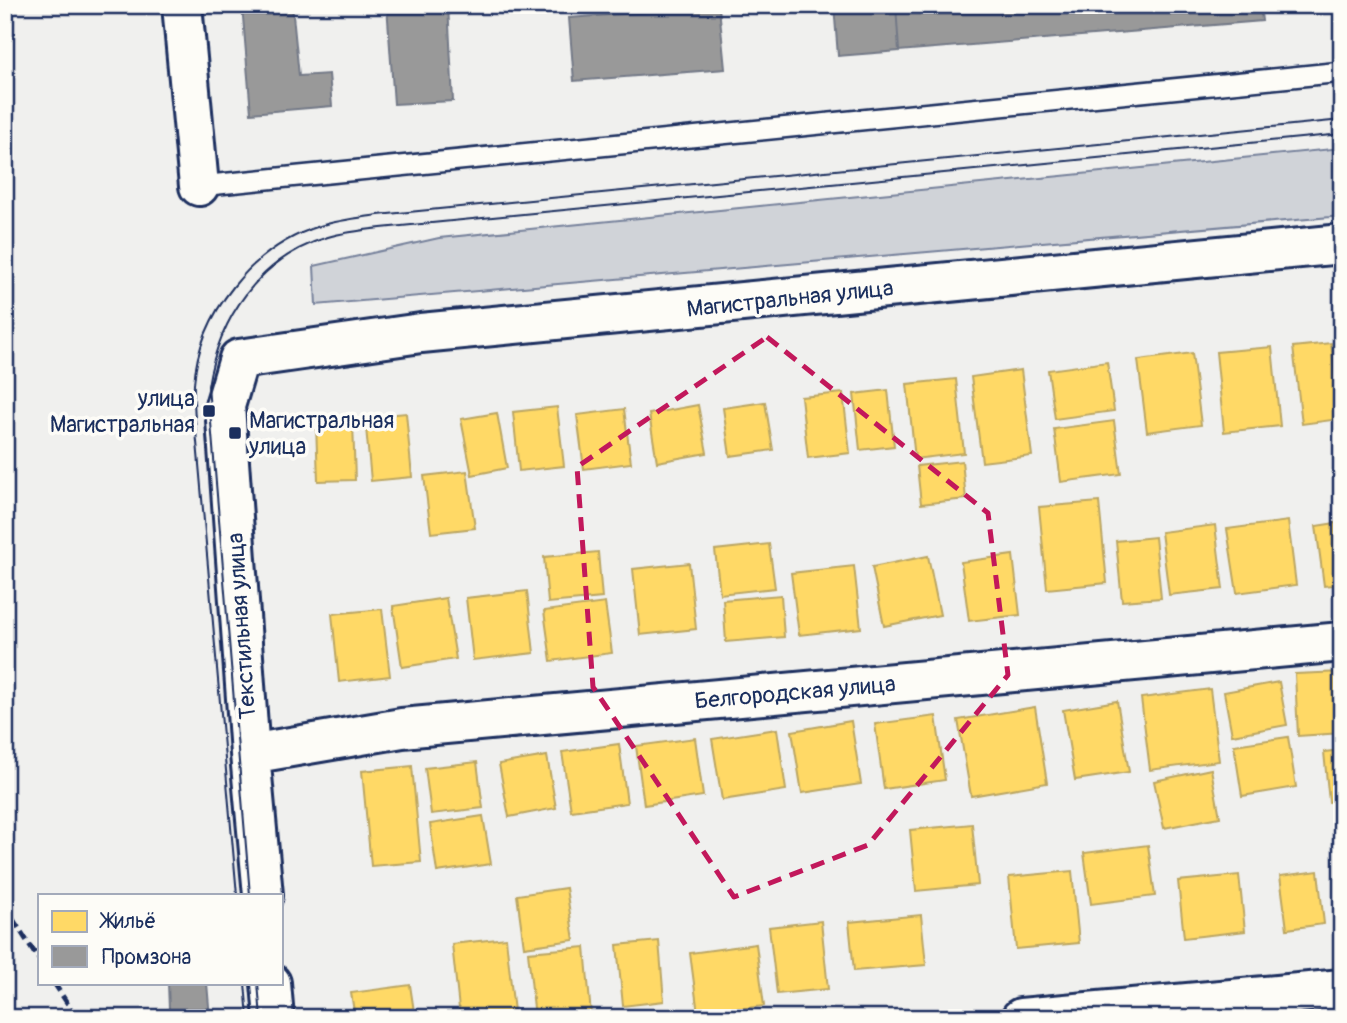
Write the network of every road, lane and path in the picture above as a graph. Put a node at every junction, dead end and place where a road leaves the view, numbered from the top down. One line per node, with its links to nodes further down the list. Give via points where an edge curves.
1 (182, 5): 3 (street)
2 (1342, 72): 3 (lane)
3 (199, 187)
4 (1342, 244): 5 (street, Магистральная улица, via 421,333)
5 (239, 359): 7 (street, Текстильная улица, via 225,406)
6 (1342, 642): 7 (street, Белгородская улица, via 402,728)
7 (250, 754): 8 (street, Текстильная улица)
8 (263, 894)
9 (271, 984): 11 (street)
10 (1342, 989): 12 (street)
11 (274, 1018)
12 (1021, 1018)

